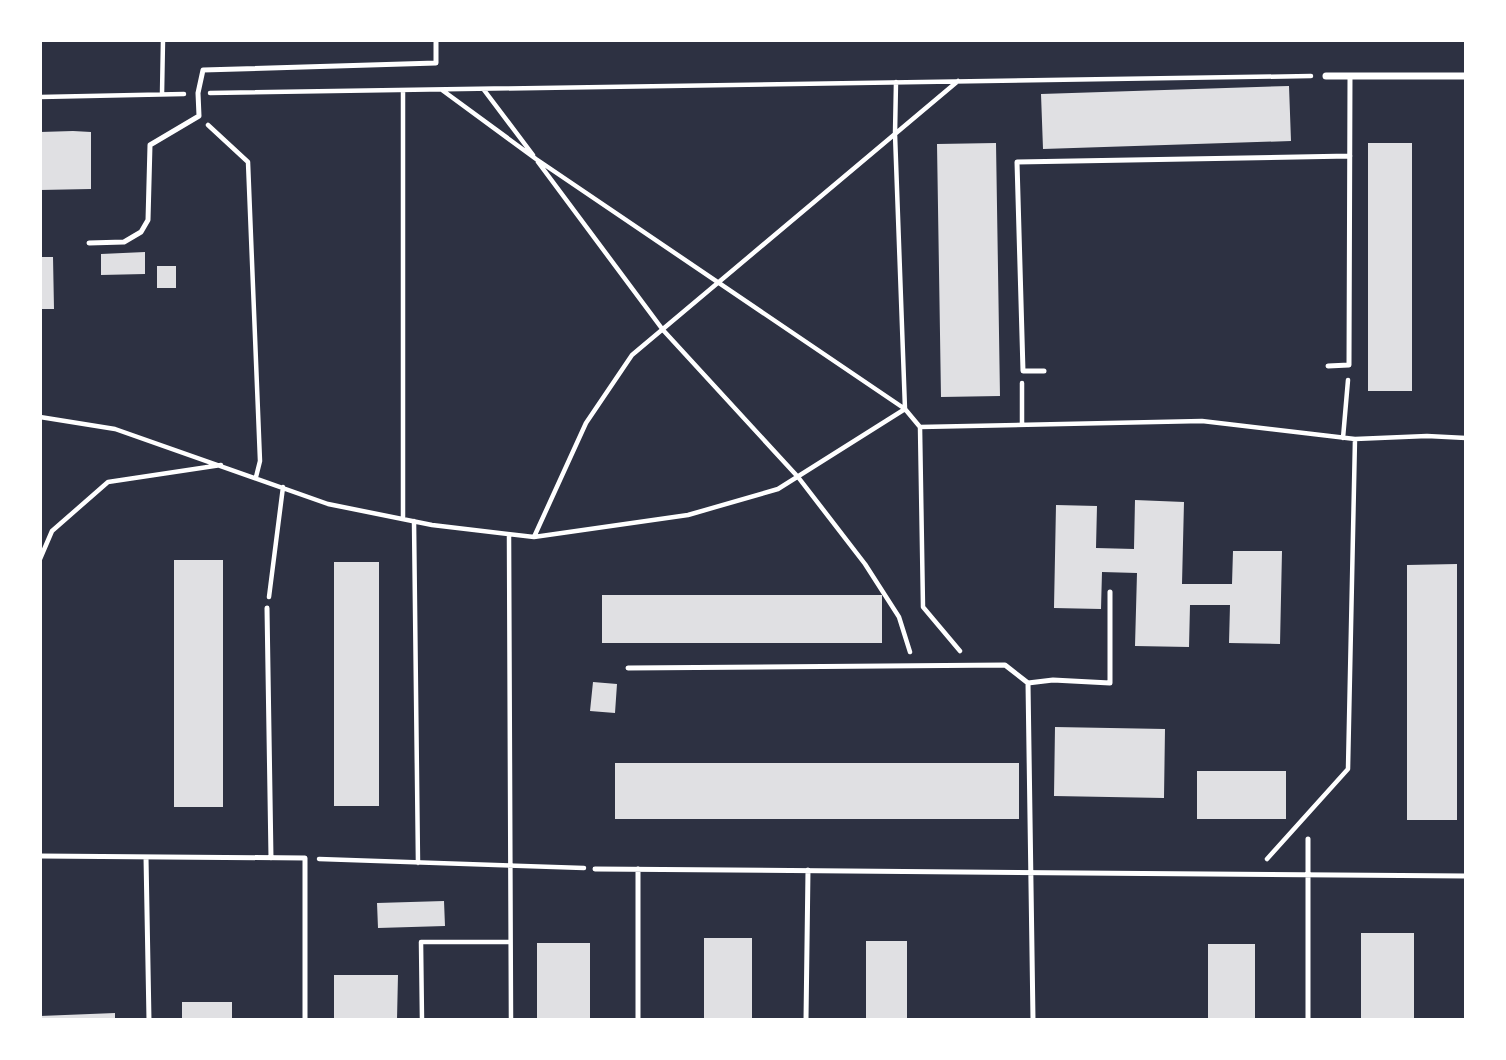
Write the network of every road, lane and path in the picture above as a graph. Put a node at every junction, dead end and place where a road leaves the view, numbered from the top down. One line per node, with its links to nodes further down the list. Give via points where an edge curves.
1 (163, 40): 12 (path)
2 (436, 40): 11 (lane, via 436,63 203,69)
3 (1326, 76): 4 (street); 6 (path)
4 (1350, 76): 5 (street); 16 (lane)
5 (1466, 76)
6 (959, 80): 7 (path); 15 (path)
7 (895, 82): 8 (path); 15 (path)
8 (483, 89): 10 (path); 17 (path)
9 (403, 90): 10 (path); 11 (path); 36 (path)
10 (441, 90): 17 (path)
11 (198, 93): 12 (path); 14 (lane)
12 (162, 94): 13 (path)
13 (40, 97)
14 (199, 116): 18 (lane, via 150,145 148,220 141,232 124,242); 33 (path, via 248,162 260,461)
15 (895, 134): 19 (path); 25 (path)
16 (1350, 156): 21 (lane); 23 (lane, via 1017,162)
17 (536, 159): 19 (path); 20 (path)
18 (89, 243)
19 (717, 284): 20 (path); 25 (path)
20 (663, 330): 34 (path); 39 (path, via 632,355 586,423)
21 (1349, 365): 22 (lane); 29 (path)
22 (1328, 366)
23 (1023, 371): 24 (lane); 27 (path)
24 (1044, 371)
25 (905, 409): 28 (path); 34 (path)
26 (40, 417): 32 (path, via 115,429)
27 (1022, 425): 28 (path); 29 (path, via 1202,421)
28 (920, 427): 43 (path, via 923,607)
29 (1343, 438): 31 (path)
30 (1466, 438): 31 (path)
31 (1355, 439): 58 (path, via 1348,769)
32 (222, 465): 33 (path); 40 (path, via 108,482 52,531)
33 (256, 477): 35 (path)
34 (798, 477): 39 (path, via 778,489 688,515); 44 (path, via 899,617)
35 (283, 487): 36 (path, via 328,503); 42 (path)
36 (403, 519): 37 (path)
37 (414, 521): 38 (path); 52 (path)
38 (509, 534): 39 (path); 53 (path)
39 (534, 537)
40 (40, 559)
41 (1110, 592): 46 (lane, via 1110,683)
42 (267, 608): 50 (lane)
43 (972, 665): 44 (lane); 46 (lane, via 1004,665)
44 (915, 666): 45 (lane)
45 (628, 668)
46 (1028, 683): 57 (lane)
47 (1308, 839): 59 (lane)
48 (40, 856): 49 (lane)
49 (146, 857): 50 (lane); 62 (lane)
50 (271, 858): 51 (lane)
51 (305, 858): 52 (path); 63 (lane)
52 (418, 863): 53 (path)
53 (510, 866): 54 (path); 61 (path)
54 (595, 869): 55 (lane)
55 (638, 869): 56 (lane); 66 (lane)
56 (807, 870): 57 (lane); 67 (lane)
57 (1031, 872): 58 (lane); 68 (lane)
58 (1254, 874): 59 (lane)
59 (1308, 874): 60 (lane); 69 (lane)
60 (1466, 876)
61 (510, 942): 64 (path, via 421,942); 65 (path)
62 (149, 1020)
63 (304, 1020)
64 (422, 1020)
65 (511, 1020)
66 (638, 1020)
67 (806, 1020)
68 (1033, 1020)
69 (1308, 1020)

